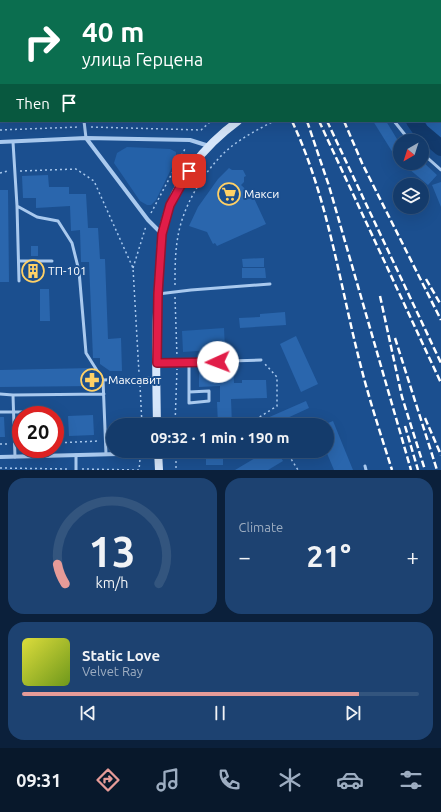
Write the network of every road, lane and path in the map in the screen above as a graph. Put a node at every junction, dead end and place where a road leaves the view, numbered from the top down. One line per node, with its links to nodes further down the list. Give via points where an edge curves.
1 (84, 122): 6 (lane)
2 (211, 122): 8 (path)
3 (237, 122): 14 (main road)
4 (272, 122): 27 (path, via 251,133 226,152 199,184 182,221 178,237)
5 (395, 122): 9 (lane)
6 (86, 126): 7 (path); 8 (path); 10 (lane)
7 (0, 130)
8 (201, 130): 11 (path)
9 (404, 134)
10 (86, 138): 11 (street); 13 (street); 20 (street)
11 (190, 140): 14 (street); 20 (path)
12 (0, 142): 13 (street)
13 (13, 142): 17 (lane)
14 (209, 146): 21 (main road, via 177,190)
15 (429, 159): 16 (lane)
16 (441, 170)
17 (15, 171): 18 (path); 19 (lane); 24 (path, via 76,169 86,174 94,181)
18 (0, 173)
19 (17, 206): 22 (lane); 35 (lane, via 37,217 58,221 72,243 79,271 86,353)
20 (148, 220): 21 (street); 24 (path)
21 (162, 234): 28 (main road)
22 (19, 261): 23 (lane); 25 (lane)
23 (52, 261)
24 (134, 268): 33 (path)
25 (19, 281)
26 (270, 284): 27 (lane)
27 (175, 292): 28 (lane); 30 (path)
28 (158, 294): 31 (main road)
29 (261, 360): 32 (lane); 46 (path, via 277,377 277,406)
30 (177, 362): 31 (lane); 32 (lane); 45 (path)
31 (157, 363): 34 (main road)
32 (189, 363): 36 (lane)
33 (139, 378): 34 (lane); 35 (lane); 43 (path)
34 (157, 378): 44 (main road)
35 (103, 380): 38 (lane)
36 (189, 392): 36 (lane, via 209,391 209,402 189,402)
37 (0, 394): 39 (lane)
38 (104, 394): 39 (lane); 47 (lane)
39 (13, 395): 40 (lane)
40 (13, 406)
41 (0, 412): 42 (lane)
42 (12, 412)
43 (142, 418)
44 (157, 418)
45 (175, 418)
46 (258, 418)
47 (105, 441): 48 (path); 49 (lane)
48 (64, 442)
49 (106, 454): 51 (street)
50 (64, 455): 51 (street)
51 (76, 455): 57 (lane)
52 (0, 457): 53 (street)
53 (12, 457)
54 (158, 458): 58 (main road)
55 (176, 458): 59 (path)
56 (290, 458): 60 (path)
57 (76, 470)
58 (159, 470)
59 (176, 470)
60 (298, 470)

